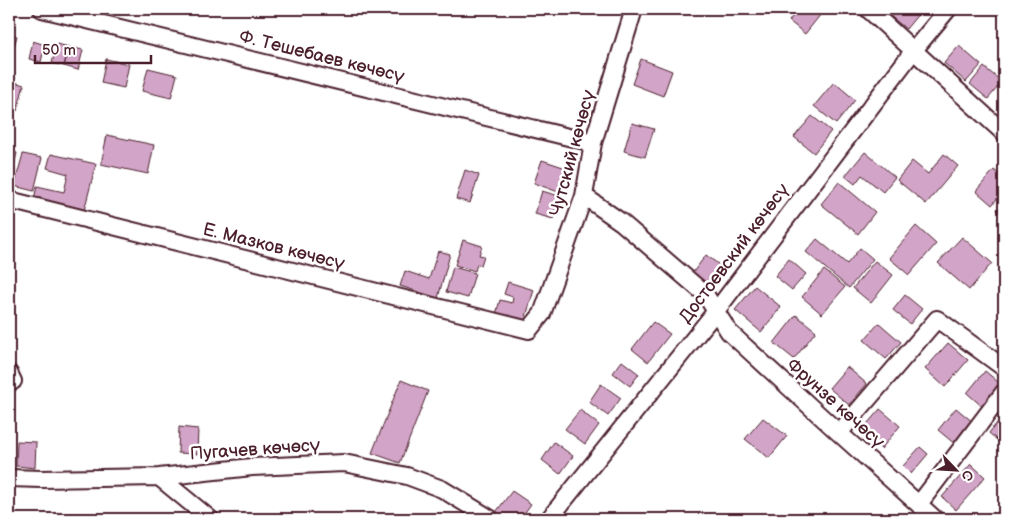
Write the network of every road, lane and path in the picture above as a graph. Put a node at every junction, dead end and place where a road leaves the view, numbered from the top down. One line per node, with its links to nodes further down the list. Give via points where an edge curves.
1 (42, 9): 7 (street, Ф. Тешебаев көчөсү)
2 (634, 9): 7 (street, Чутский көчөсү)
3 (868, 9): 5 (street)
4 (948, 9): 5 (street, Достоевский көчөсү)
5 (914, 50): 6 (street); 10 (street, Достоевский көчөсү)
6 (1004, 133)
7 (593, 143): 8 (street, Чутский көчөсү)
8 (584, 196): 10 (street, Фрунзе көчөсү, via 621,222 705,294); 11 (street, Чутский көчөсү, via 542,314)
9 (9, 200): 11 (street, Е. Мазков көчөсү)
10 (716, 311): 14 (street, Фрунзе көчөсү, via 729,332); 20 (street, Достоевский көчөсү)
11 (529, 330)
12 (1004, 368): 14 (street, via 937,319)
13 (1004, 392): 17 (street)
14 (839, 433): 17 (street, Фрунзе көчөсү)
15 (159, 477): 16 (street, Пугачев көчөсү); 18 (street); 19 (street, Пугачев көчөсү, via 252,467 344,463 407,476 442,488)
16 (9, 478)
17 (919, 504): 21 (street, Фрунзе көчөсү)
18 (210, 519)
19 (492, 519)
20 (549, 519)
21 (935, 519)

